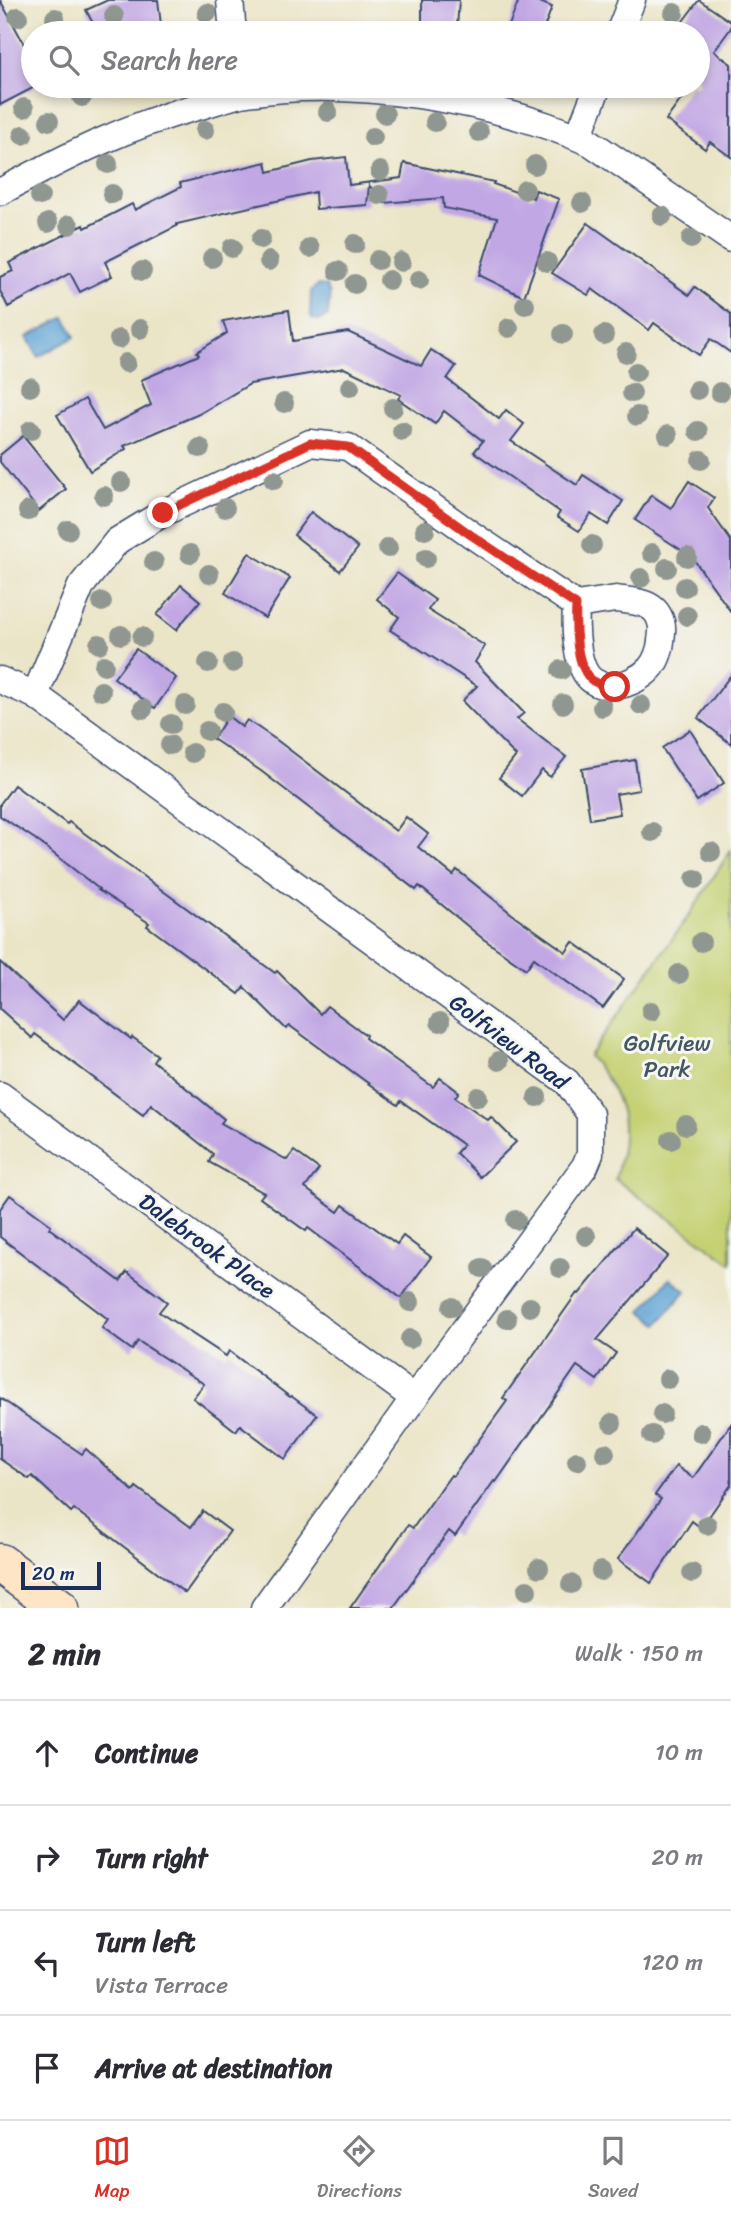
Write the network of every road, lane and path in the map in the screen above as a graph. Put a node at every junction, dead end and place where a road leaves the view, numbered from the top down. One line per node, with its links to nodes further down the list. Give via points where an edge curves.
1 (230, 0): 3 (street)
2 (632, 0): 4 (street)
3 (232, 21)
4 (624, 21)
5 (216, 98): 9 (street, via 88,146)
6 (438, 98): 8 (street)
7 (594, 98): 8 (street)
8 (579, 137): 10 (street)
9 (0, 192)
10 (731, 239)
11 (576, 605): 13 (street, via 348,447 310,443 163,513 117,541 81,586)
12 (0, 680): 13 (street, Golfview Road)
13 (35, 695): 15 (street, Golfview Road, via 567,1082 590,1114 590,1154 585,1166)
14 (0, 1095): 15 (street, Dalebrook Place)
15 (414, 1398): 18 (street, Golfview Road)
16 (0, 1563): 17 (main road)
17 (61, 1608)
18 (264, 1608)

